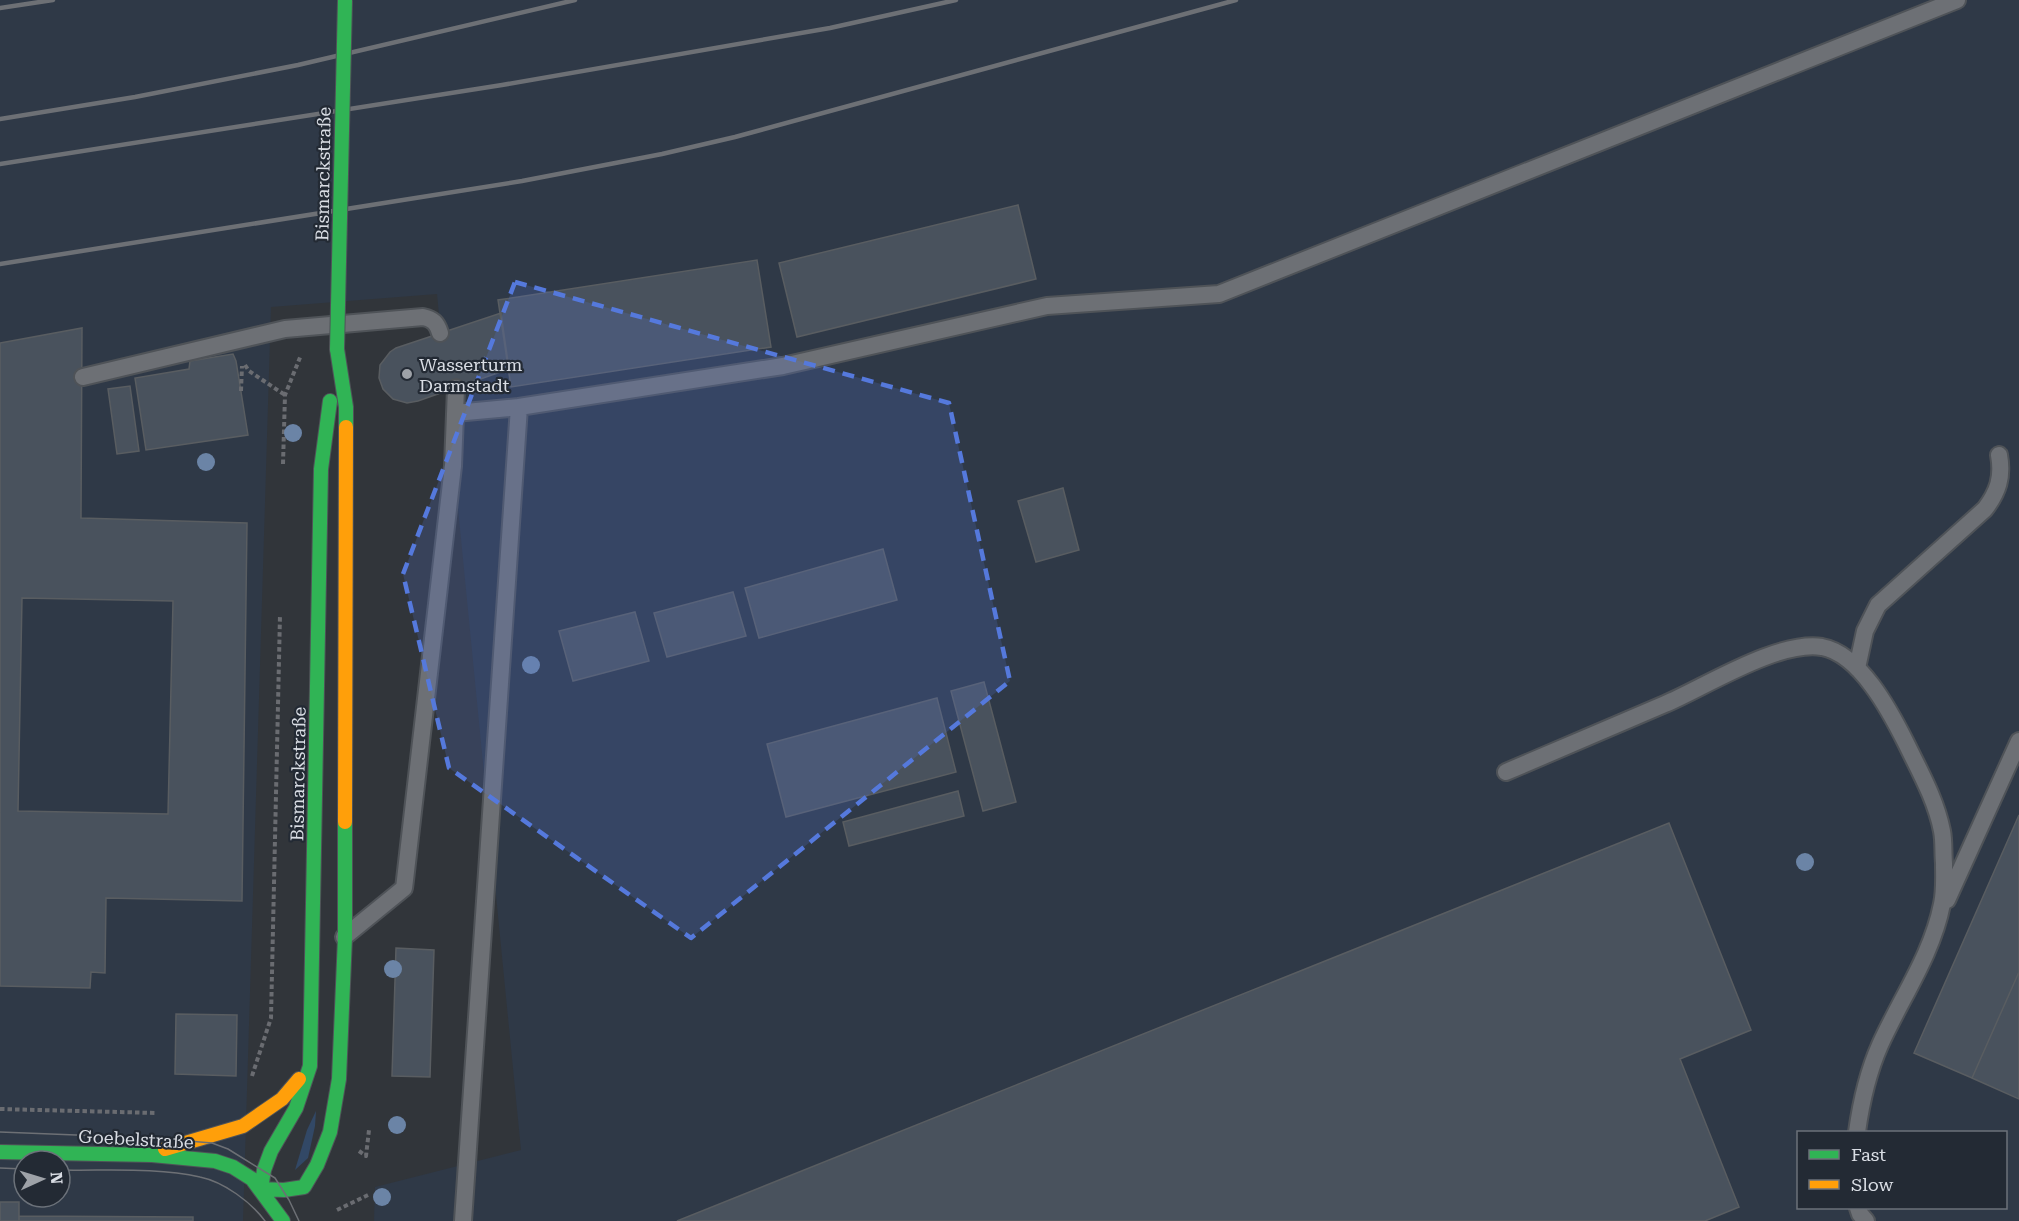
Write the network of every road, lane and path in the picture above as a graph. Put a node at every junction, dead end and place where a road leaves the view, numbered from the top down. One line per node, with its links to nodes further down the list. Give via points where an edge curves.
1 (345, 0): 5 (main road, Bismarckstraße, bridge)
2 (1957, 0): 10 (lane, via 1219,294 1047,306 783,366)
3 (440, 333): 6 (lane, via 434,321 423,317 285,329)
4 (304, 348): 9 (path)
5 (337, 349): 19 (main road, Bismarckstraße, via 322,453); 20 (main road, Bismarckstraße, via 346,407)
6 (82, 377)
7 (456, 388): 11 (lane)
8 (241, 391): 9 (path, via 242,362)
9 (285, 395): 13 (path)
10 (519, 407): 11 (lane); 33 (lane)
11 (455, 413): 20 (lane, via 453,466 404,888)
12 (1999, 455): 15 (lane, via 2001,474 1997,491 1985,509 1878,605 1865,631)
13 (283, 468)
14 (280, 611): 22 (path, via 271,1018)
15 (1857, 668): 17 (lane, via 1846,658 1823,648 1783,652); 18 (lane, via 1890,711 1937,810 1943,834 1944,881)
16 (2019, 741): 18 (lane)
17 (1506, 772)
18 (1939, 917): 25 (lane, via 1917,973 1879,1046 1863,1094)
19 (313, 937): 20 (lane); 21 (main road, Bismarckstraße)
20 (345, 937): 28 (main road, Bismarckstraße, via 339,1079 330,1132 318,1165)
21 (310, 1066): 27 (main road, via 282,1099 243,1126); 29 (main road, Bismarckstraße, via 296,1108 271,1151)
22 (251, 1077)
23 (0, 1109): 24 (path)
24 (161, 1113)
25 (1857, 1131)
26 (0, 1152): 27 (main road, Goebelstraße)
27 (145, 1155): 29 (main road, Goebelstraße, via 227,1165 246,1173)
28 (304, 1187): 29 (main road); 32 (main road, Bismarckstraße)
29 (261, 1189): 32 (main road, Bismarckstraße)
30 (368, 1195): 31 (path)
31 (337, 1210)
32 (290, 1216)
33 (463, 1221)

